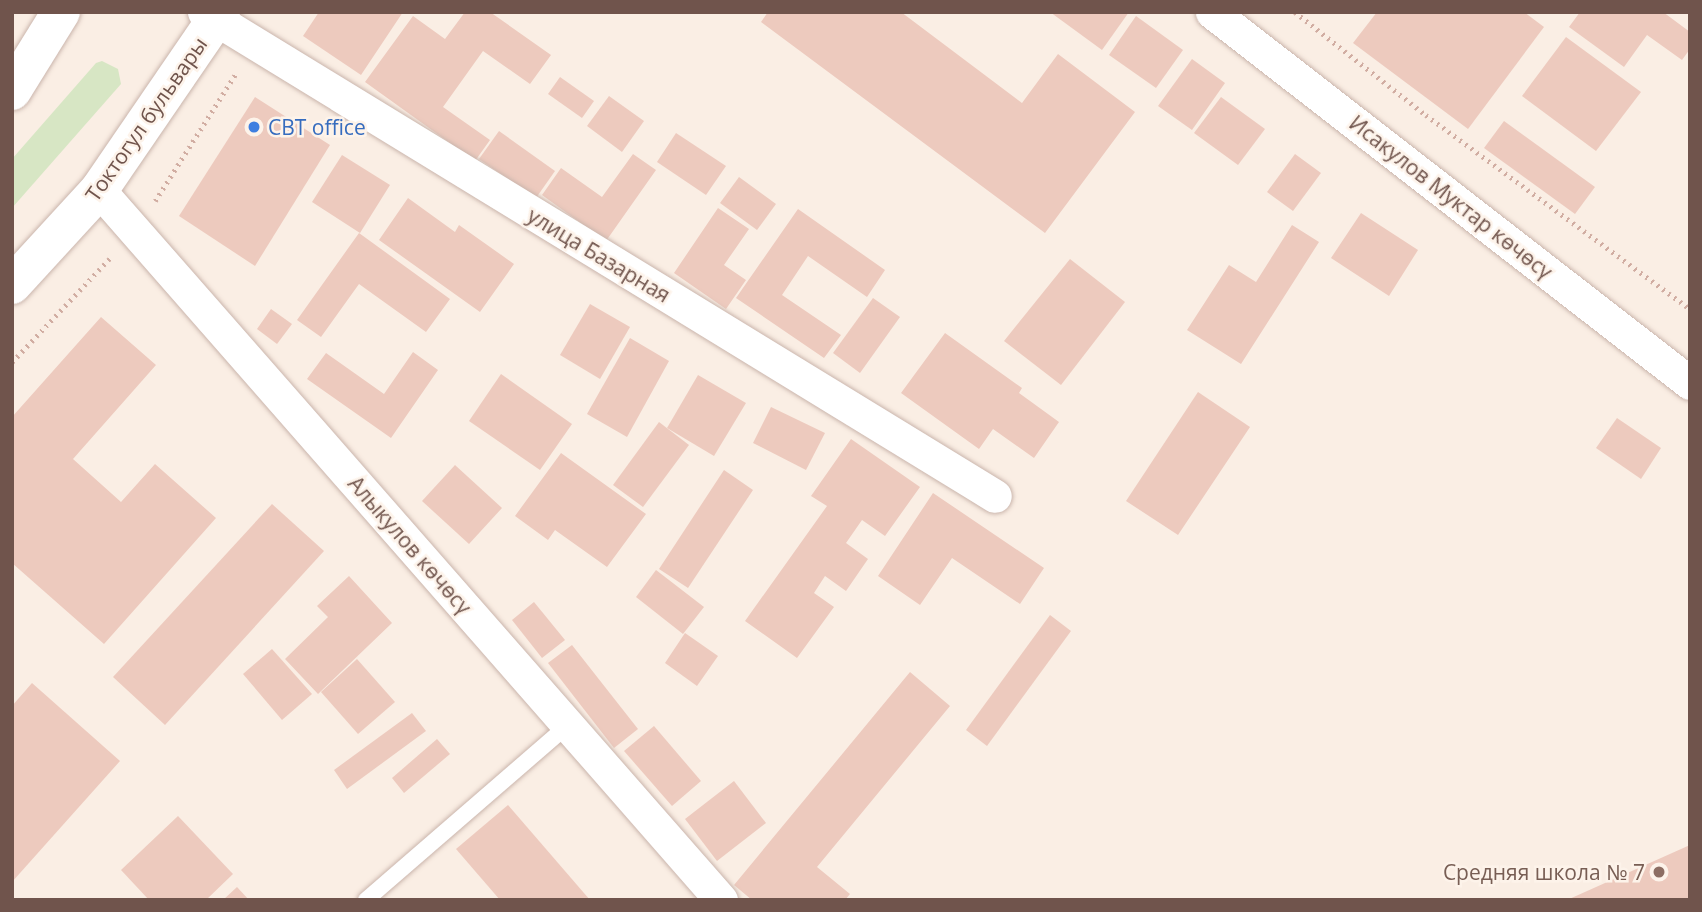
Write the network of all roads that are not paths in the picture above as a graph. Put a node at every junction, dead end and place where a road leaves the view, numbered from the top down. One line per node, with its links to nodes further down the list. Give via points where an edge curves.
1 (61, 12): 4 (street)
2 (1212, 12): 7 (street, Исакулов Муктар көчөсү)
3 (214, 15): 5 (street, Токтогул бульвары); 8 (street, улица Базарная)
4 (12, 91)
5 (99, 190): 6 (street, Токтогул бульвары); 9 (street, Алыкулов көчөсү)
6 (12, 285)
7 (1690, 383)
8 (995, 496)
9 (568, 725): 10 (lane); 11 (street, Алыкулов көчөсү)
10 (366, 900)
11 (721, 900)

